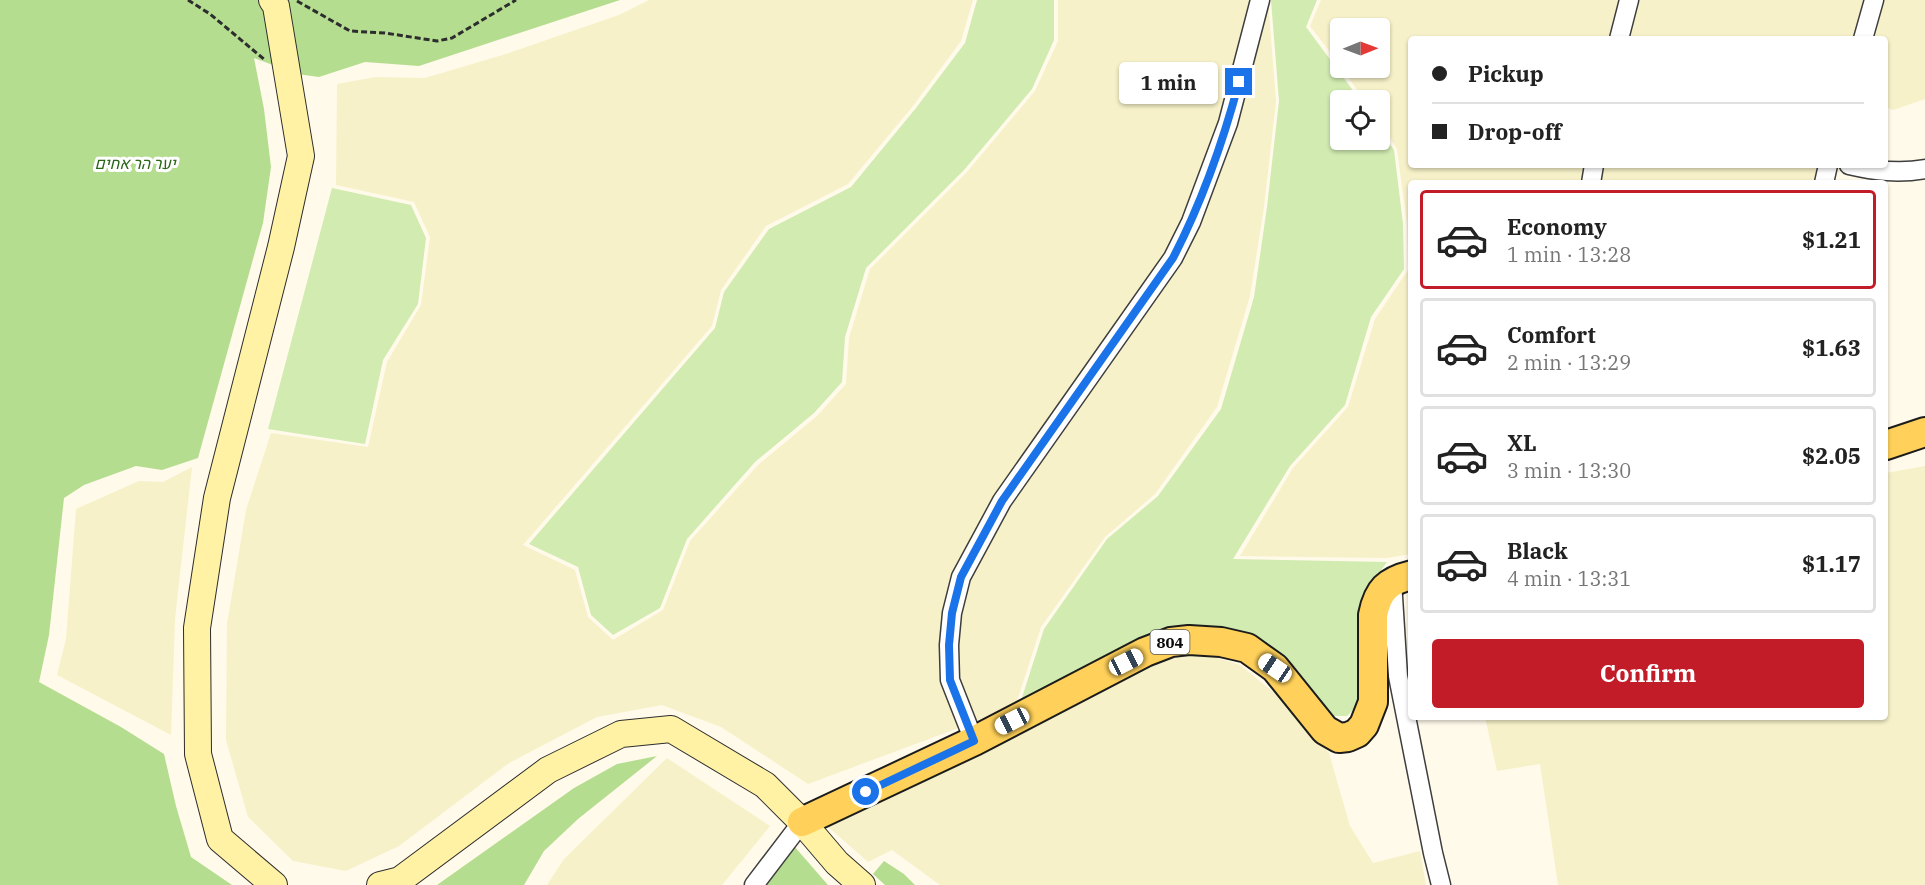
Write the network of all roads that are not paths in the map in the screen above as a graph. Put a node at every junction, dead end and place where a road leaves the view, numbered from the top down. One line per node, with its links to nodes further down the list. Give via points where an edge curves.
1 (272, 0): 14 (main road, via 301,156 217,498 197,628 198,754 220,839)
2 (1260, 0): 12 (street, via 1228,123 1178,249 1002,501 961,577 952,613 950,680)
3 (1629, 0): 5 (street)
4 (1874, 0): 6 (street)
5 (1619, 36)
6 (1864, 36)
7 (1861, 168): 8 (street, via 1894,172)
8 (1925, 169)
9 (1925, 432): 10 (main road)
10 (1888, 444)
11 (1402, 578): 12 (main road, 804, via 1382,590 1376,601 1373,702 1364,725 1348,737 1339,738 1325,730 1275,668 1247,648 1189,640 1145,652); 18 (street, via 1398,676)
12 (974, 741): 13 (main road, 804)
13 (802, 822): 15 (main road, via 765,785 671,729 621,734 548,770 400,880); 16 (street); 17 (main road)
14 (274, 885)
15 (380, 885)
16 (754, 885)
17 (862, 885)
18 (1441, 885)

